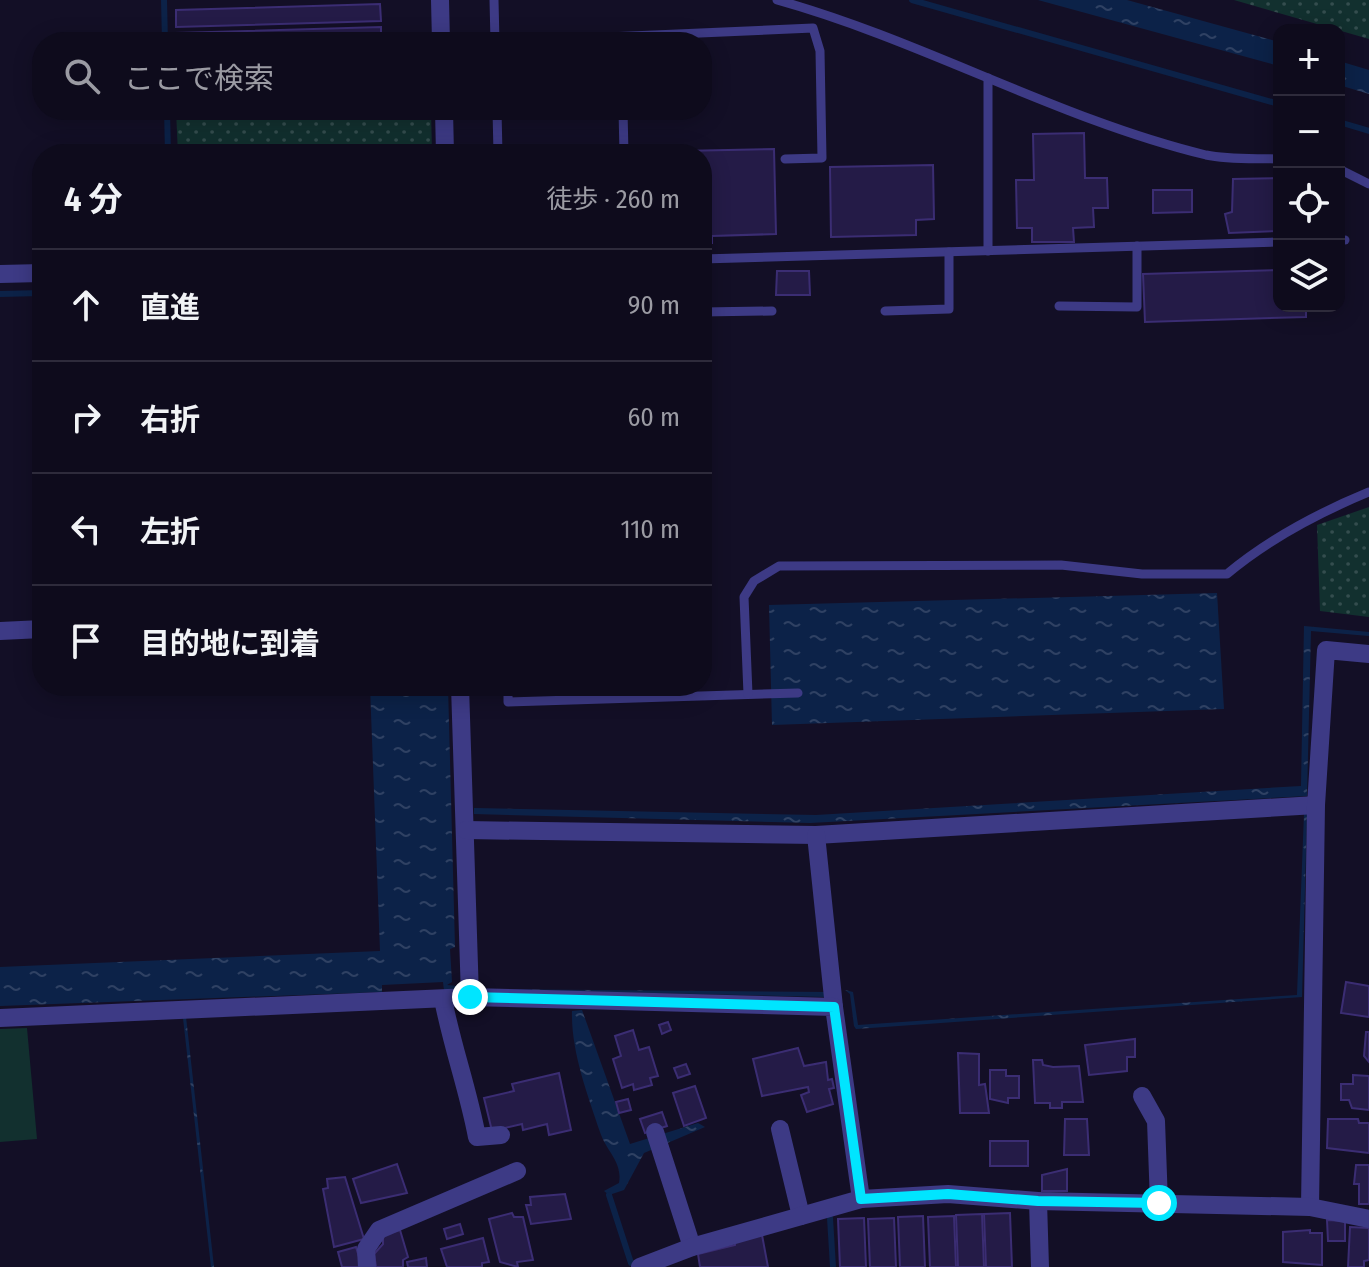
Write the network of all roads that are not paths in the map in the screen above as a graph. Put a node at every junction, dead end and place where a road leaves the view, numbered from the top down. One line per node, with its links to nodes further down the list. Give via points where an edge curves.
1 (440, 0): 4 (street)
2 (494, 0): 5 (lane)
3 (777, 0): 7 (lane, via 833,15)
4 (441, 32)
5 (495, 32)
6 (712, 34): 14 (lane, via 813,28 820,51 822,158)
7 (988, 78): 15 (lane, via 1209,156); 20 (lane)
8 (444, 120): 11 (street)
9 (497, 120): 12 (lane)
10 (623, 120): 13 (lane)
11 (445, 144)
12 (498, 144)
13 (624, 144)
14 (785, 159)
15 (1273, 159)
16 (1345, 172): 17 (lane)
17 (1369, 184)
18 (1273, 242): 19 (lane)
19 (1137, 246): 20 (lane); 25 (lane, via 1137,307)
20 (988, 251): 21 (lane)
21 (949, 252): 22 (lane); 27 (lane, via 949,309)
22 (712, 259)
23 (32, 273): 24 (street)
24 (0, 274)
25 (1059, 306)
26 (772, 311): 28 (lane)
27 (885, 311)
28 (712, 312)
29 (1369, 492): 34 (lane, via 1324,510 1257,549 1227,574 1142,574 1061,565 779,566 754,581 744,597)
30 (32, 629): 31 (street)
31 (0, 631)
32 (1369, 654): 39 (street, via 1326,650)
33 (798, 693): 34 (lane)
34 (748, 694): 35 (lane)
35 (712, 695)
36 (460, 696): 40 (street)
37 (508, 696): 38 (lane, via 508,702)
38 (688, 696)
39 (1316, 805): 41 (street); 54 (street)
40 (466, 830): 41 (street); 42 (street)
41 (816, 835): 44 (street)
42 (470, 997): 43 (street); 44 (street)
43 (443, 999): 45 (street); 49 (street, via 477,1137)
44 (834, 1007): 51 (street)
45 (0, 1018)
46 (1142, 1096): 53 (street, via 1156,1121)
47 (780, 1129): 55 (street)
48 (655, 1132): 57 (street)
49 (501, 1135)
50 (517, 1171): 58 (street, via 379,1230 366,1249)
51 (861, 1199): 52 (street, via 948,1194); 55 (street)
52 (1038, 1201): 53 (street); 60 (street)
53 (1159, 1203): 54 (street)
54 (1310, 1207): 56 (street)
55 (801, 1216): 57 (street)
56 (1369, 1219)
57 (692, 1247): 59 (street)
58 (367, 1267)
59 (640, 1267)
60 (1040, 1267)

